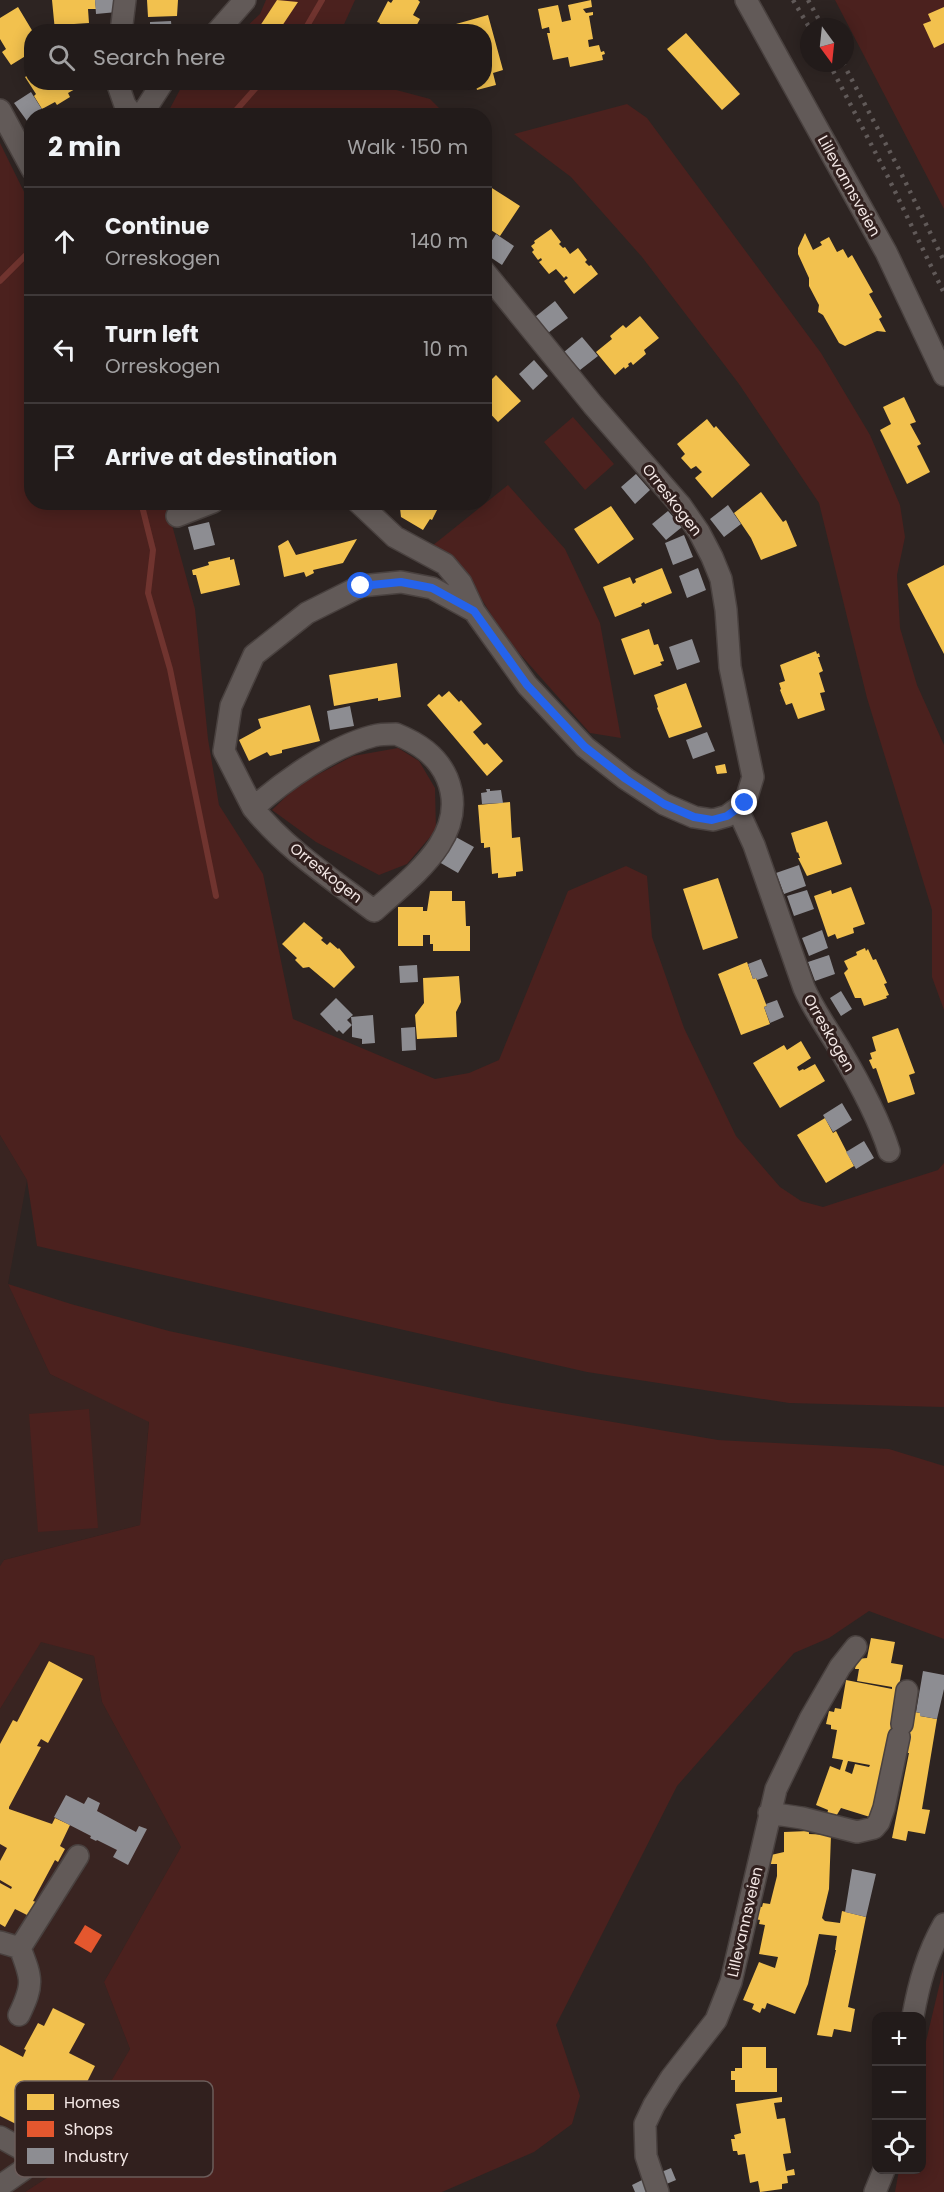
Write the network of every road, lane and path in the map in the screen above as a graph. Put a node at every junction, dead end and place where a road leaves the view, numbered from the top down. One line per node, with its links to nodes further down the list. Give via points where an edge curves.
1 (125, 0): 4 (street)
2 (245, 0): 5 (street)
3 (746, 0): 13 (street, Lillevannsveien, via 885,252)
4 (122, 24)
5 (224, 24)
6 (120, 90): 8 (street)
7 (158, 90): 9 (street)
8 (127, 108)
9 (146, 108)
10 (0, 110): 11 (street)
11 (24, 154)
12 (492, 281): 19 (street, Orreskogen, via 681,506 712,556 721,579 730,667 753,777 745,803)
13 (944, 375)
14 (192, 510): 16 (street)
15 (367, 510): 17 (street, Orreskogen, via 396,537 445,564 461,583)
16 (177, 516)
17 (474, 611): 18 (street, Orreskogen, via 432,588 401,582 361,586 307,614 254,655 231,706 224,751); 19 (street, Orreskogen, via 534,693 585,747 626,779 664,804 694,817 712,820)
18 (253, 808): 18 (street, Orreskogen, via 297,852 374,910 423,866 441,842 451,823 453,803 442,767 416,742 396,734 375,735 351,743 284,781)
19 (738, 810): 20 (street, Orreskogen, via 811,1004 877,1119)
20 (889, 1151)
21 (856, 1647): 23 (street, Lillevannsveien, via 840,1667 789,1759)
22 (907, 1691): 23 (street, via 884,1808 874,1828 857,1832)
23 (770, 1813): 34 (street, Lillevannsveien, via 732,1982 716,2020 671,2078 645,2124 646,2156)
24 (78, 1856): 26 (street)
25 (944, 1924): 27 (street, via 928,1954)
26 (10, 1945): 28 (street, via 29,1971 30,1992)
27 (914, 2012)
28 (19, 2015)
29 (0, 2137): 30 (street)
30 (15, 2145)
31 (882, 2174): 35 (street)
32 (15, 2176): 33 (street)
33 (0, 2186)
34 (658, 2192)
35 (875, 2192)

